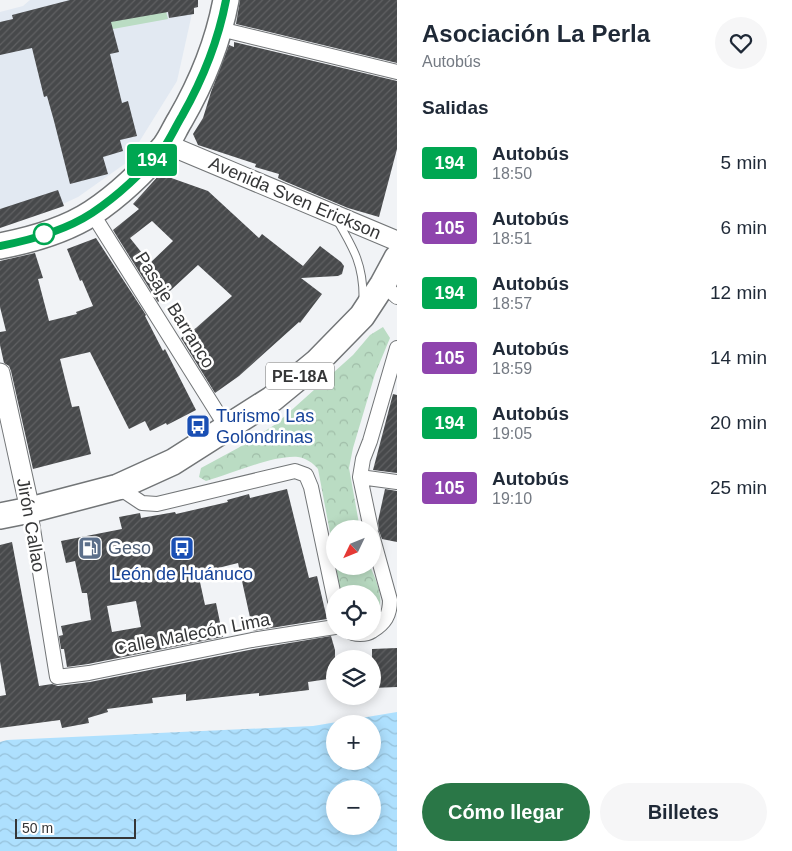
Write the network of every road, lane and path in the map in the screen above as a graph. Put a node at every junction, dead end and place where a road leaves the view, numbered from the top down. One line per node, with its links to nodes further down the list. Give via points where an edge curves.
1 (226, 0): 2 (highway)
2 (220, 29): 3 (street); 4 (highway, via 209,63)
3 (397, 72)
4 (166, 144): 5 (highway, via 134,179); 6 (street, Avenida Sven Erickson)
5 (92, 213): 8 (highway, via 61,228); 14 (street, Pasaje Barranco)
6 (335, 215): 7 (street, Avenida Sven Erickson); 11 (lane, via 359,261 364,282)
7 (397, 241)
8 (0, 246)
9 (397, 258): 10 (highway, PE-18A)
10 (390, 290): 11 (highway, PE-18A)
11 (362, 316): 14 (highway, PE-18A, via 317,362 272,399)
12 (397, 348): 15 (street)
13 (0, 373): 18 (street, Jirón Callao)
14 (227, 428): 17 (highway, PE-18A, via 173,462)
15 (360, 477): 16 (street); 20 (street)
16 (397, 482)
17 (118, 487): 18 (highway, PE-18A); 22 (street, via 142,503 157,504 295,471 306,475)
18 (30, 510): 19 (highway, PE-18A); 26 (street, Jirón Callao)
19 (0, 516)
20 (369, 520)
21 (381, 568): 23 (street)
22 (332, 585)
23 (394, 609): 24 (street)
24 (381, 625)
25 (326, 628): 26 (street, Calle Malecón Lima)
26 (57, 677)

